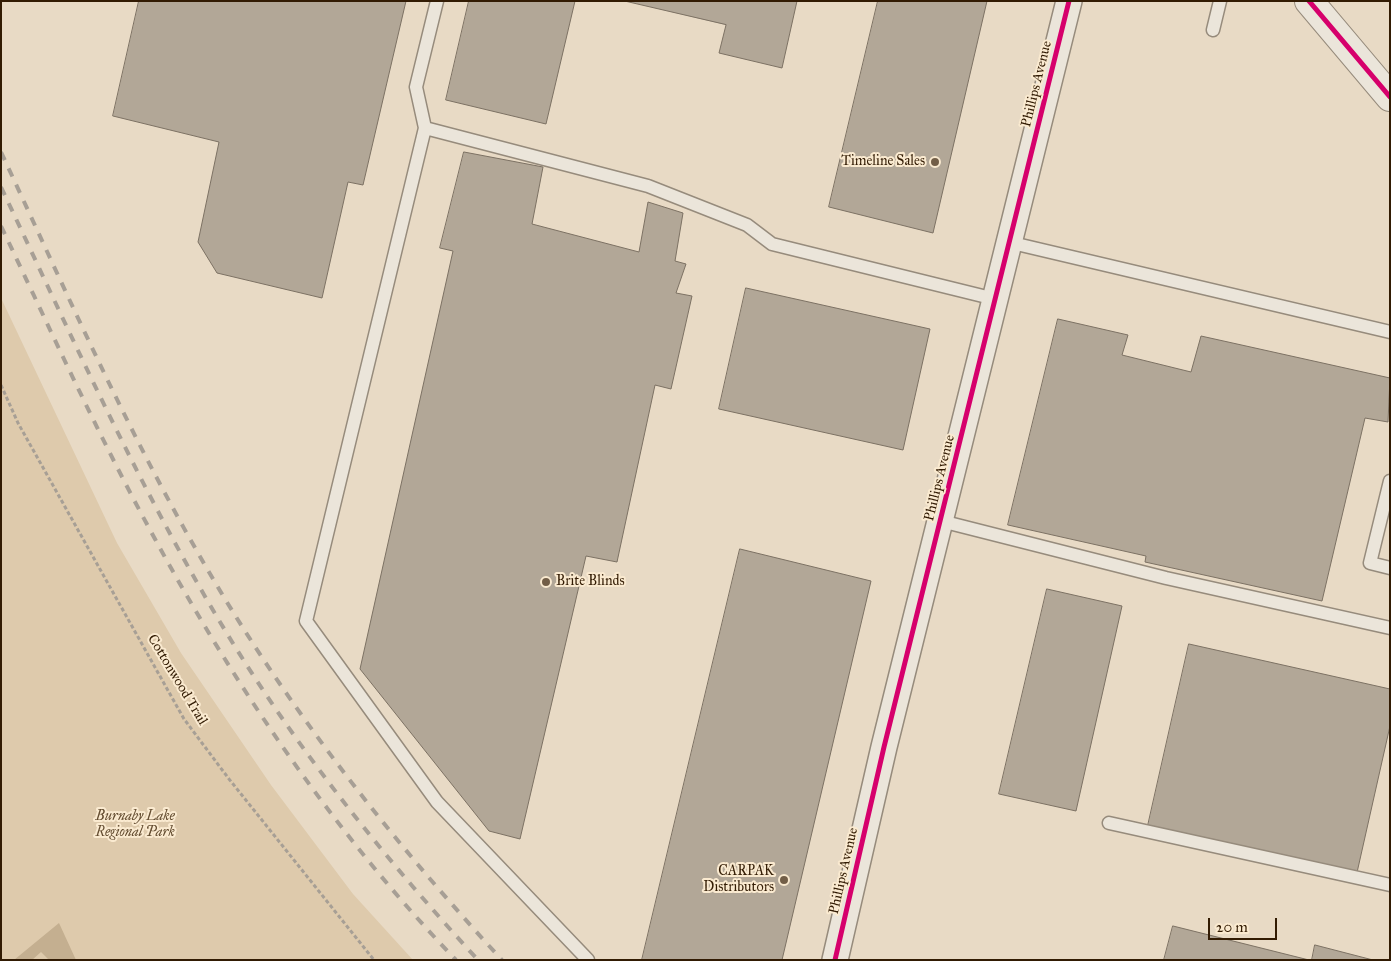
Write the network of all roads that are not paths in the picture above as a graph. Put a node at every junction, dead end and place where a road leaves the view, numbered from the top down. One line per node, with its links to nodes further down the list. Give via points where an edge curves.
1 (437, 1): 7 (lane, via 416,87)
2 (1070, 1): 8 (street, Phillips Avenue)
3 (1220, 1): 5 (lane)
4 (1309, 1): 6 (street)
5 (1213, 30)
6 (1390, 97)
7 (425, 128): 9 (lane, via 648,186 747,225 772,244); 17 (lane, via 306,621 437,802)
8 (1008, 242): 9 (street, Phillips Avenue); 10 (lane)
9 (995, 299): 12 (street, Phillips Avenue)
10 (1390, 332)
11 (1390, 481): 13 (lane, via 1370,563)
12 (941, 521): 14 (lane, via 1166,578); 18 (street, Phillips Avenue, via 886,738)
13 (1390, 568)
14 (1390, 628)
15 (1109, 823): 16 (lane)
16 (1390, 886)
17 (588, 960)
18 (835, 960)

